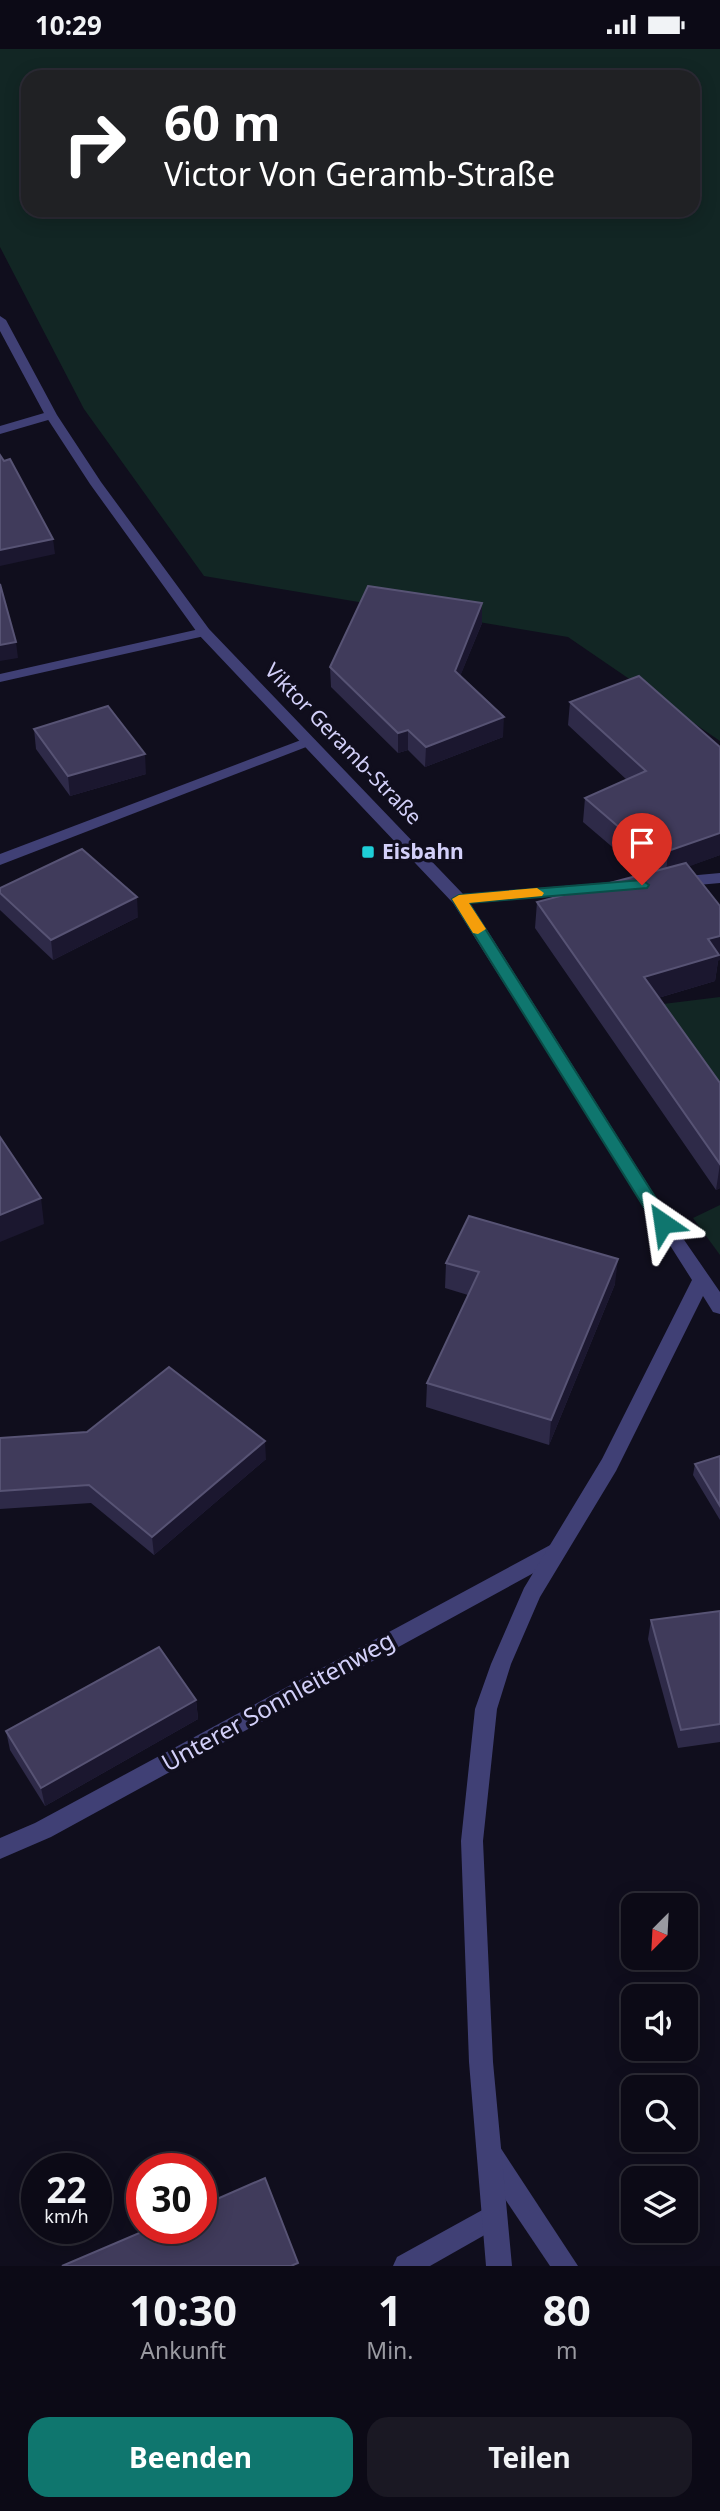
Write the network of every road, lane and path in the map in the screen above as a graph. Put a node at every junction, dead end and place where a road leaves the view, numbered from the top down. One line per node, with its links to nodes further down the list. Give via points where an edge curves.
1 (0, 320): 2 (street, Viktor Geramb-Straße)
2 (51, 415): 3 (street); 4 (street, Viktor Geramb-Straße)
3 (0, 430)
4 (204, 632): 5 (street); 6 (street, Viktor Geramb-Straße)
5 (0, 678)
6 (309, 741): 7 (street); 11 (street, Viktor Geramb-Straße)
7 (0, 860)
8 (720, 878): 9 (street)
9 (665, 883)
10 (624, 886): 11 (street)
11 (459, 899): 12 (street, Viktor Geramb-Straße)
12 (702, 1279): 13 (street, Viktor Geramb-Straße); 14 (street, Unterer Sonnleitenweg, via 609,1465)
13 (720, 1307)
14 (554, 1552): 15 (street, Unterer Sonnleitenweg, via 43,1831); 16 (street, Unterer Sonnleitenweg, via 501,1664 486,1709 479,1758 472,1841)
15 (0, 1849)
16 (489, 2154): 17 (street, Unterer Sonnleitenweg); 20 (street, Unterer Sonnleitenweg)
17 (495, 2215): 18 (street); 19 (street, Unterer Sonnleitenweg)
18 (406, 2266)
19 (499, 2266)
20 (565, 2266)

